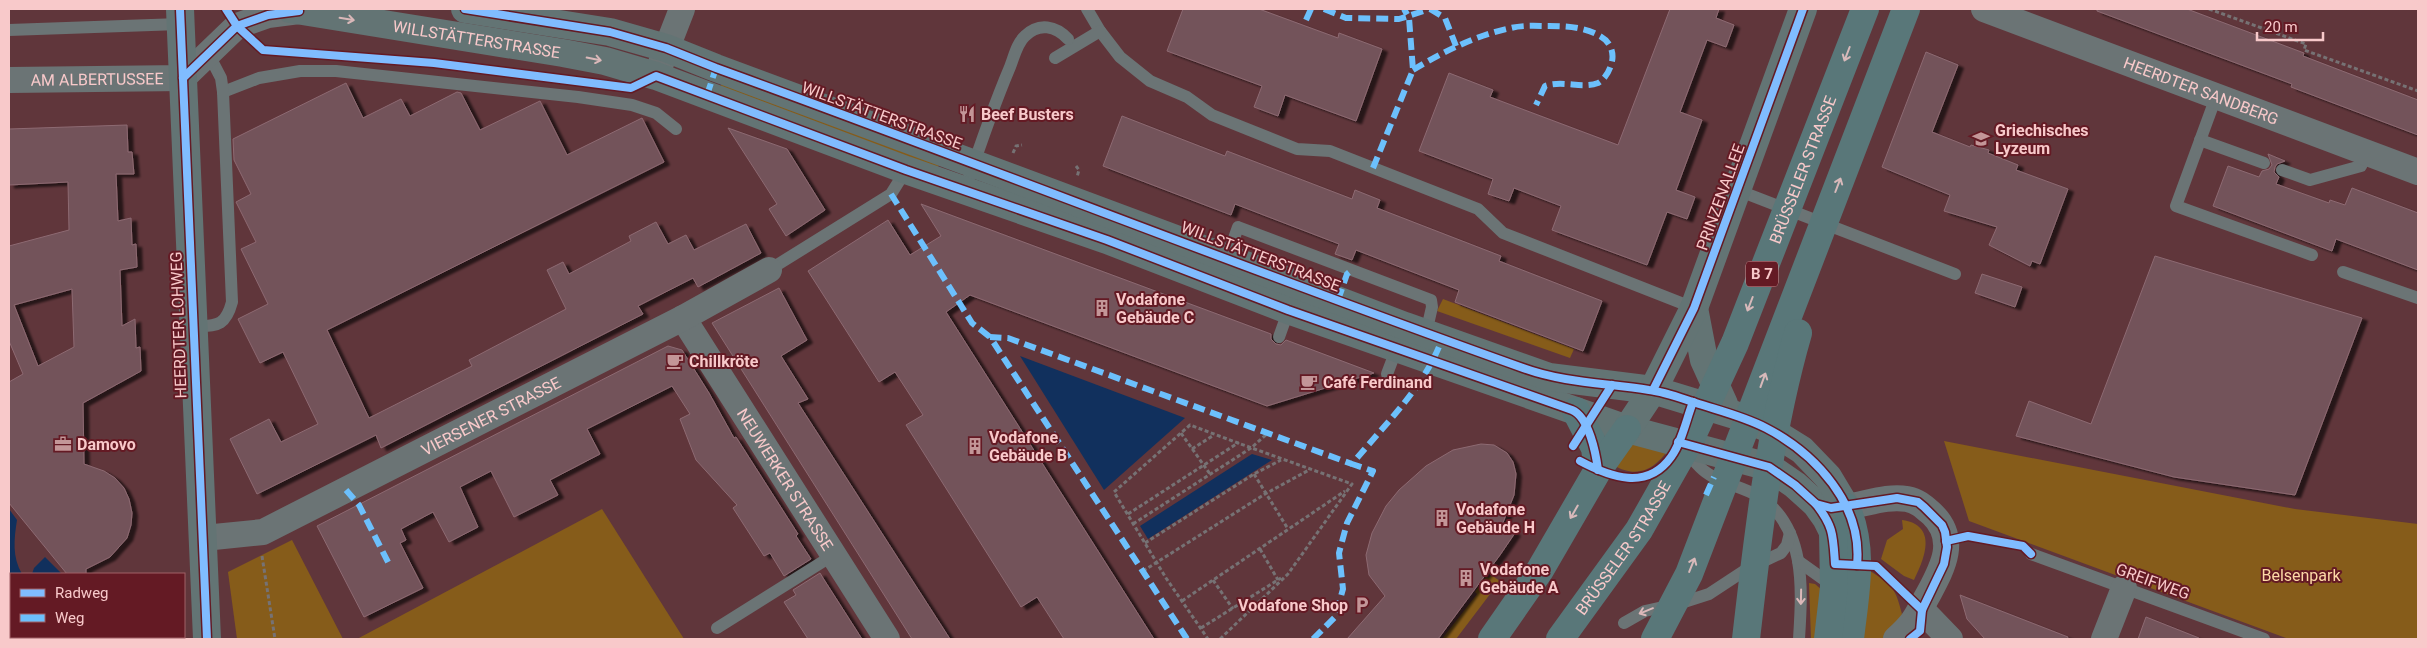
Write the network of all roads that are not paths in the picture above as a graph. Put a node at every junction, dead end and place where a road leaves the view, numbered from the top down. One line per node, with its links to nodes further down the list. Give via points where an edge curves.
1 (465, 9): 13 (street, WILLSTÄTTERSTRASSE, via 610,32)
2 (682, 9): 13 (street)
3 (1087, 9): 11 (lane)
4 (1803, 9): 30 (street, PRINZENALLEE)
5 (1865, 9): 68 (highway, BRÜSSELER STRASSE / B 7, one-way to 68, via 1735,343 1690,440 1639,530)
6 (1906, 9): 31 (highway, B 7, one-way to 6)
7 (294, 10): 14 (street, WILLSTÄTTERSTRASSE, via 237,26); 16 (street, WILLSTÄTTERSTRASSE, one-way to 16, via 563,53)
8 (1995, 11): 20 (street, HEERDTER SANDBERG)
9 (180, 17): 10 (lane); 17 (street, HEERDTER LOHWEG)
10 (9, 30)
11 (1100, 31): 15 (lane); 39 (lane, via 1120,57 1150,81 1186,97 1212,114 1298,149 1330,151 1478,209 1503,233)
12 (1068, 39): 25 (lane, via 1049,27 1035,28 1023,37)
13 (666, 48): 16 (street); 25 (street, WILLSTÄTTERSTRASSE)
14 (208, 53): 17 (street, WILLSTÄTTERSTRASSE); 19 (lane, via 221,78)
15 (1055, 58)
16 (656, 76): 26 (street, WILLSTÄTTERSTRASSE)
17 (183, 78): 18 (street, AM ALBERTUSSEE); 42 (street, HEERDTER LOHWEG)
18 (9, 80)
19 (223, 92): 21 (lane, via 259,78 336,71 632,105 656,113); 42 (lane, via 232,302 228,317 217,326)
20 (2216, 97): 22 (lane); 23 (street, HEERDTER SANDBERG)
21 (676, 129)
22 (2200, 140): 24 (lane); 32 (lane, via 2176,206)
23 (2366, 153): 27 (lane, via 2362,166 2310,180); 28 (street, HEERDTER SANDBERG)
24 (2264, 163)
25 (974, 164): 29 (lane); 33 (street, WILLSTÄTTERSTRASSE)
26 (906, 170): 29 (street, WILLSTÄTTERSTRASSE); 34 (lane, via 891,194)
27 (2282, 170)
28 (2418, 172)
29 (965, 190): 40 (street, WILLSTÄTTERSTRASSE, via 1107,240)
30 (1737, 190): 36 (lane); 39 (street, PRINZENALLEE)
31 (1821, 230): 69 (highway, B 7, one-way to 31, via 1689,574); 70 (highway, via 1823,253 1787,371 1774,430)
32 (2312, 256)
33 (1227, 258): 37 (street, WILLSTÄTTERSTRASSE); 43 (lane, via 1238,227 1431,300 1432,307)
34 (769, 270): 41 (street, VIERSENER STRASSE)
35 (2344, 272): 38 (lane)
36 (1955, 274)
37 (1297, 285): 40 (lane); 43 (street, WILLSTÄTTERSTRASSE)
38 (2418, 298)
39 (1694, 308): 46 (street, PRINZENALLEE); 48 (street, via 1704,360 1720,400)
40 (1288, 310): 43 (street, WILLSTÄTTERSTRASSE); 44 (lane)
41 (684, 318): 56 (street, VIERSENER STRASSE, via 258,533); 57 (street, NEUWERKER STRASSE)
42 (192, 327): 56 (street, HEERDTER LOHWEG)
43 (1409, 336): 45 (lane); 46 (street, WILLSTÄTTERSTRASSE, via 1549,377); 47 (street, WILLSTÄTTERSTRASSE)
44 (1279, 337)
45 (1387, 374)
46 (1653, 390): 47 (street, WILLSTÄTTERSTRASSE, via 1616,406); 48 (street, WILLSTÄTTERSTRASSE); 49 (street, PRINZENALLEE); 50 (street, via 1663,426)
47 (1576, 411): 49 (street, WILLSTÄTTERSTRASSE); 51 (highway, via 1596,448)
48 (1735, 416): 53 (street, WILLSTÄTTERSTRASSE, via 1765,427 1802,450 1828,477)
49 (1627, 429): 50 (street, WILLSTÄTTERSTRASSE); 51 (highway)
50 (1678, 442): 52 (street, WILLSTÄTTERSTRASSE, via 1769,467); 55 (lane, via 1703,470 1760,497 1776,510)
51 (1598, 470): 67 (highway, one-way to 67, via 1540,570)
52 (1816, 504): 53 (street); 54 (street, WILLSTÄTTERSTRASSE)
53 (1846, 507): 54 (street); 62 (street, via 1878,499 1907,499 1918,502 1939,521 1945,532 1946,555); 73 (highway, via 1858,551)
54 (1833, 532): 60 (highway)
55 (1790, 533): 59 (lane); 63 (lane, one-way to 63, via 1781,552 1709,594 1645,610)
56 (204, 538): 65 (street, HEERDTER LOHWEG)
57 (835, 554): 64 (lane); 66 (street, NEUWERKER STRASSE)
58 (2030, 554): 61 (lane, GREIFWEG)
59 (1798, 561): 60 (lane); 71 (lane, one-way to 71, via 1802,592)
60 (1834, 587): 72 (highway)
61 (2124, 588): 76 (street); 77 (lane, GREIFWEG)
62 (1922, 610): 74 (street, via 1912,625); 75 (street)
63 (1624, 624)
64 (717, 628)
65 (207, 639)
66 (887, 639)
67 (1492, 639)
68 (1560, 639)
69 (1654, 639)
70 (1746, 639)
71 (1799, 639)
72 (1828, 639)
73 (1850, 639)
74 (1896, 639)
75 (1950, 639)
76 (2104, 639)
77 (2264, 639)

